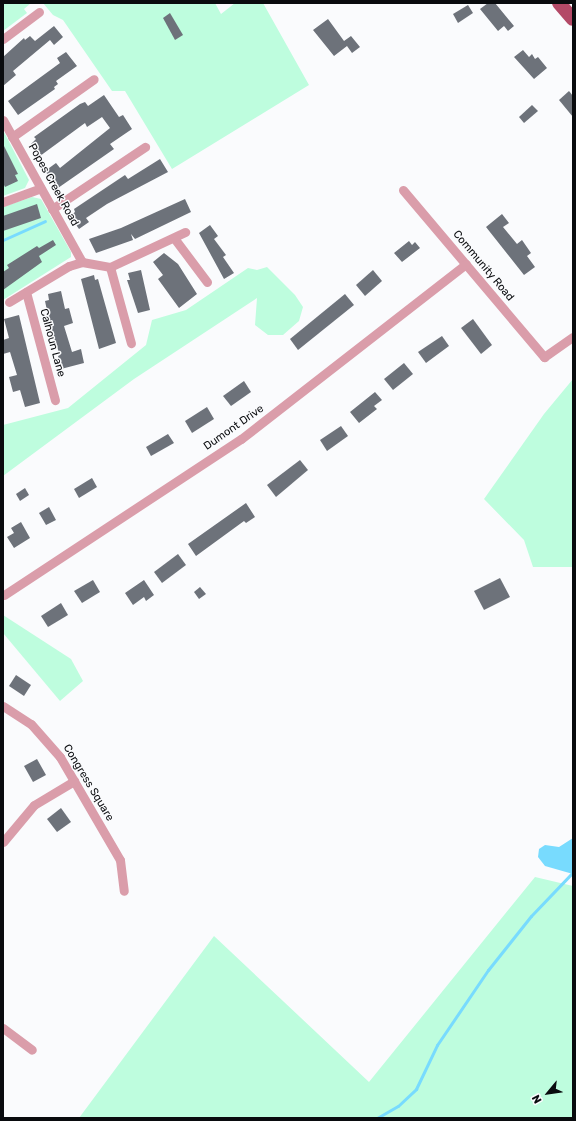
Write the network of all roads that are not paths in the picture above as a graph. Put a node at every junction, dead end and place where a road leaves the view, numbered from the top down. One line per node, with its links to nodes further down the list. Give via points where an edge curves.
1 (559, 3): 3 (main road)
2 (39, 12): 4 (street)
3 (573, 20)
4 (3, 39)
5 (94, 79): 7 (street)
6 (3, 120): 7 (street, Popes Creek Road)
7 (12, 137): 9 (street, Popes Creek Road)
8 (145, 147): 12 (street)
9 (41, 188): 11 (street); 12 (street, Popes Creek Road)
10 (404, 190): 16 (street, Community Road)
11 (3, 202)
12 (52, 208): 15 (street, Popes Creek Road)
13 (185, 232): 14 (street)
14 (174, 238): 17 (street); 18 (street)
15 (82, 262): 17 (street); 19 (street, via 69,266)
16 (466, 264): 21 (street, Community Road, via 544,357); 24 (street, Dumont Drive, via 247,434)
17 (110, 266): 22 (street)
18 (207, 282)
19 (26, 292): 20 (street); 23 (street, Calhoun Lane)
20 (9, 302)
21 (573, 337)
22 (131, 342)
23 (56, 400)
24 (4, 595)
25 (3, 706): 26 (street, Congress Square, via 30,724 47,740)
26 (74, 781): 27 (street, via 34,805); 28 (street, Congress Square, via 120,860)
27 (3, 842)
28 (124, 891)
29 (3, 1028): 30 (street)
30 (32, 1050)

